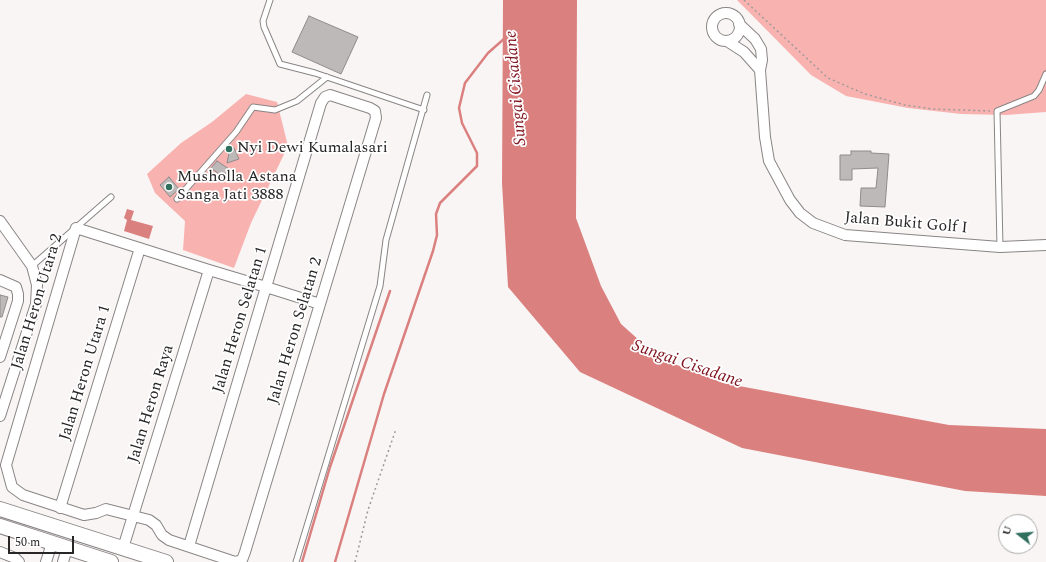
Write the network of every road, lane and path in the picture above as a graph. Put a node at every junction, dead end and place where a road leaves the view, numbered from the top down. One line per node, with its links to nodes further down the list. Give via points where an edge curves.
1 (270, 0): 7 (lane, via 264,27 280,64)
2 (744, 0): 11 (path, via 828,78 865,94 905,105 932,109)
3 (739, 24): 4 (street, via 736,37); 4 (street, Jalan Bukit Golf I, via 735,16 726,13 715,18 712,32 718,39); 5 (street, Jalan Bukit Golf I, via 755,39 761,49)
4 (727, 41): 5 (street, Jalan Bukit Golf I, via 744,52)
5 (760, 70): 17 (street, Jalan Bukit Golf I, via 769,161 790,200 800,213 813,223 845,235)
6 (1046, 74): 11 (lane, via 1034,96)
7 (327, 77): 10 (lane); 13 (lane, via 297,101 275,110 253,107 236,132)
8 (427, 95): 10 (lane)
9 (321, 103): 22 (street, Jalan Heron Selatan 1); 23 (street, Jalan Heron Selatan 2, via 330,95 370,108 375,111 376,118)
10 (424, 110): 41 (lane, via 388,235 380,286)
11 (997, 111): 17 (lane)
12 (112, 197): 15 (lane)
13 (177, 199)
14 (0, 221): 19 (street)
15 (76, 228): 18 (street); 19 (lane); 27 (street, Jalan Heron Utara 2, via 6,465 12,487 23,495)
16 (1046, 245): 17 (street, Jalan Bukit Golf I)
17 (1000, 247)
18 (140, 248): 20 (street); 27 (street, Jalan Heron Utara 1)
19 (32, 266): 25 (street, via 37,285 36,304)
20 (209, 270): 22 (street); 29 (street, Jalan Heron Raya)
21 (0, 280): 24 (street, via 16,287 18,294)
22 (266, 287): 23 (street); 32 (street, Jalan Heron Selatan 1)
23 (320, 304): 32 (street, Jalan Heron Selatan 2, via 242,560 235,562)
24 (0, 357)
25 (0, 416)
26 (396, 429): 42 (path)
27 (60, 508): 29 (street, via 84,515 106,509)
28 (0, 509): 34 (main road)
29 (133, 516): 32 (street, via 149,520 169,540); 34 (street, Jalan Heron Raya)
30 (0, 526): 31 (main road)
31 (52, 543): 33 (main road); 37 (street)
32 (188, 546)
33 (67, 548): 38 (street); 39 (main road)
34 (123, 548): 40 (main road)
35 (0, 552): 36 (street)
36 (19, 562)
37 (46, 562)
38 (63, 562)
39 (111, 562)
40 (166, 562)
41 (296, 562)
42 (355, 562)

